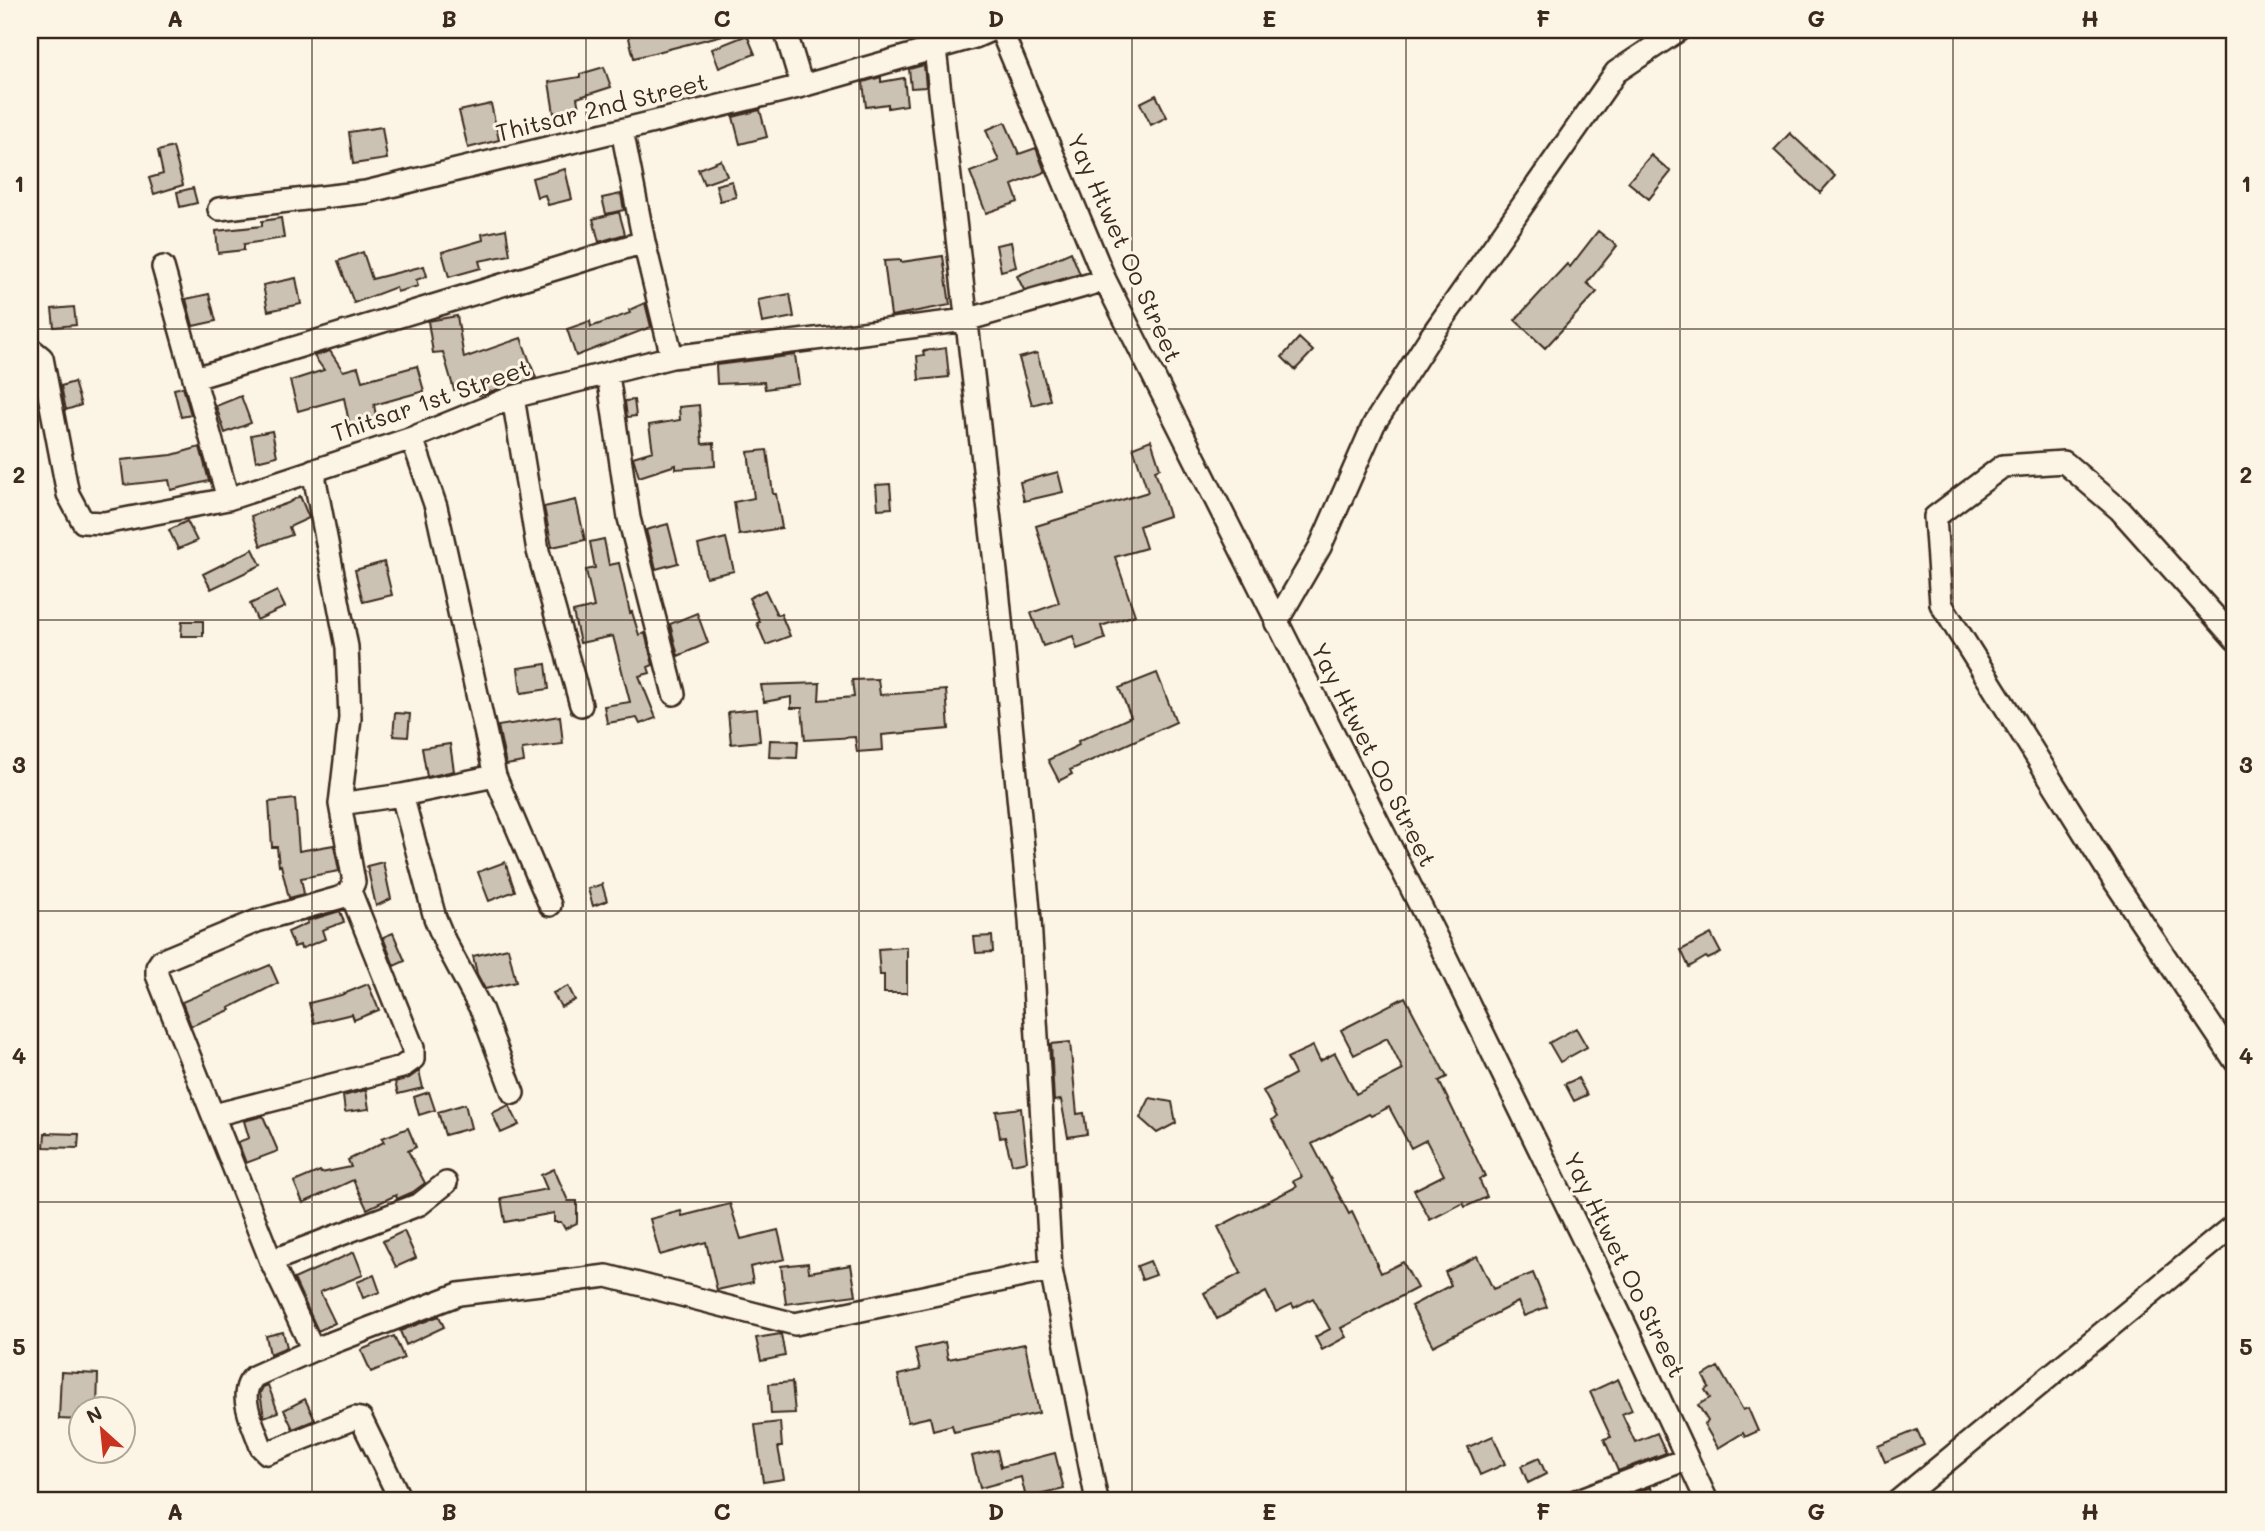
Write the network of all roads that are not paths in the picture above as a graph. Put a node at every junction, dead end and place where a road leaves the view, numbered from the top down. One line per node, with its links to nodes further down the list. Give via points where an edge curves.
1 (785, 30): 6 (street)
2 (991, 30): 5 (street, Thitsar 2nd Street)
3 (1001, 30): 11 (street, Yay Htwet Oo Street)
4 (1679, 30): 21 (street, via 1616,72 1429,339 1374,424 1320,547)
5 (935, 49): 6 (street, Thitsar 2nd Street); 12 (street)
6 (802, 86): 7 (street, Thitsar 2nd Street)
7 (622, 130): 8 (street, Thitsar 2nd Street, via 366,192); 9 (street)
8 (219, 209)
9 (644, 242): 14 (street); 16 (street)
10 (163, 267): 16 (street)
11 (1105, 280): 12 (street, Thitsar 1st Street); 21 (street, Yay Htwet Oo Street)
12 (965, 320): 14 (street, Thitsar 1st Street); 36 (street, via 998,589 1030,920)
13 (30, 348): 20 (street, Thitsar 1st Street, via 42,358 68,494 83,522 104,523)
14 (672, 358): 15 (street, Thitsar 1st Street)
15 (608, 375): 17 (street, Thitsar 1st Street); 23 (street, via 629,518)
16 (195, 378): 20 (street)
17 (513, 397): 18 (street, Thitsar 1st Street); 24 (street, via 538,551)
18 (412, 438): 19 (street, Thitsar 1st Street); 25 (street, via 436,507)
19 (313, 470): 20 (street, Thitsar 1st Street); 27 (street, via 347,648 350,718)
20 (228, 499)
21 (1276, 622): 38 (street, Yay Htwet Oo Street, via 1440,945)
22 (2235, 639): 30 (street, via 2120,510 2064,462 2003,466 1935,517 1941,604 2115,882)
23 (674, 694)
24 (581, 705)
25 (495, 776): 26 (street); 29 (street)
26 (402, 795): 27 (street); 31 (street, via 435,918 482,1012)
27 (340, 804): 28 (street, via 354,882)
28 (350, 891): 32 (street, via 257,920 161,961 157,967); 32 (street, via 413,1048 413,1059 402,1067)
29 (550, 905)
30 (2235, 1060)
31 (513, 1093)
32 (215, 1115): 35 (street)
33 (446, 1183): 35 (street, via 420,1204)
34 (2235, 1224): 43 (street)
35 (271, 1261): 37 (street)
36 (1051, 1270): 37 (street, via 795,1324 607,1276 459,1294); 40 (street)
37 (313, 1350): 39 (street, via 248,1382 244,1394 261,1447 267,1453 361,1419)
38 (1688, 1459): 41 (street); 42 (street, Yay Htwet Oo Street)
39 (401, 1501)
40 (1097, 1501)
41 (1576, 1501)
42 (1707, 1501)
43 (1898, 1501)

